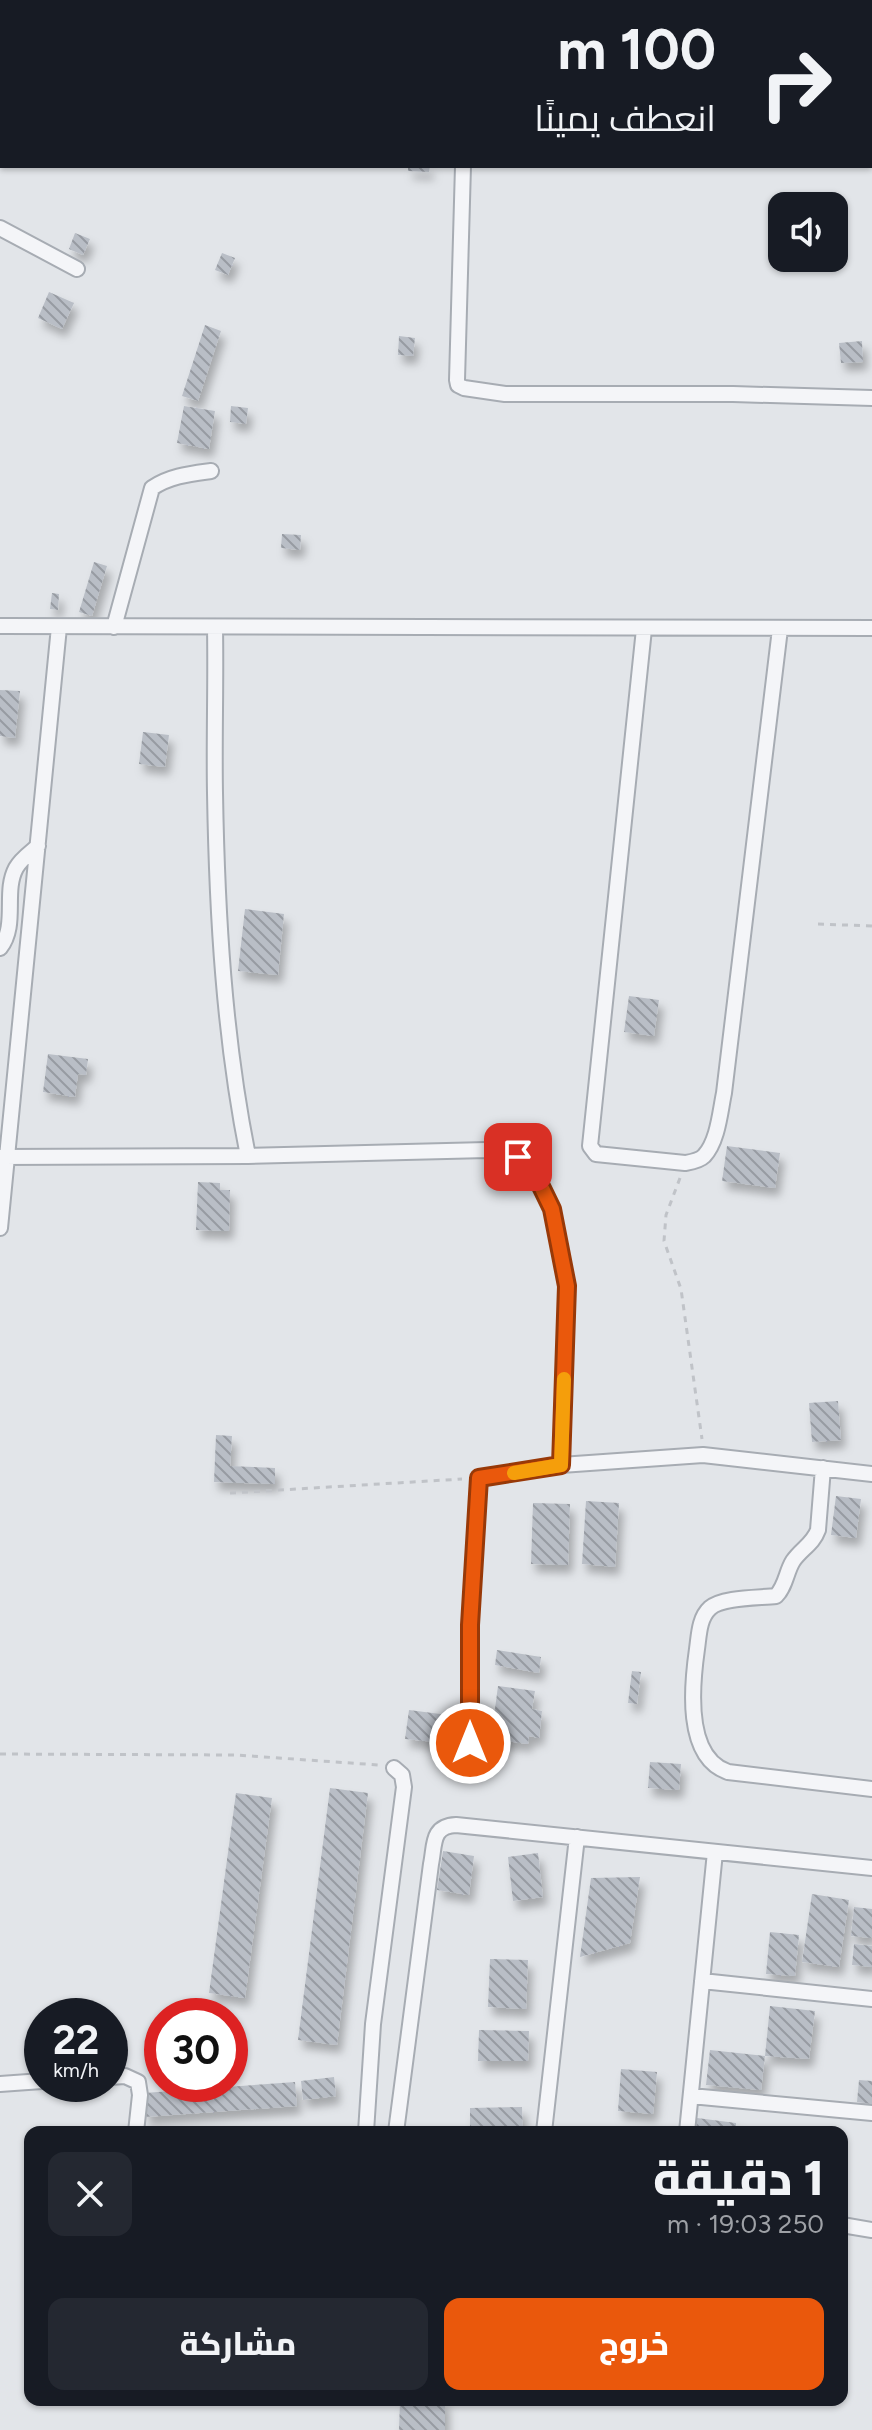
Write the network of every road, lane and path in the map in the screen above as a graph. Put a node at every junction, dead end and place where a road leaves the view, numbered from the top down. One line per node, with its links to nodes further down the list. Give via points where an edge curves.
1 (463, 168): 4 (street, via 458,385 505,394)
2 (0, 228): 3 (street)
3 (77, 269)
4 (872, 398)
5 (211, 471): 8 (street, via 182,474 152,488)
6 (0, 626): 7 (street)
7 (59, 627): 8 (street); 13 (street)
8 (114, 627): 9 (street)
9 (215, 628): 11 (street); 17 (street, via 221,944 236,1099)
10 (872, 628): 12 (street)
11 (644, 629): 12 (street); 19 (street, via 590,1146 596,1154)
12 (780, 629): 19 (street, via 724,1093 705,1155)
13 (38, 846): 16 (street, via 13,876 8,929); 18 (street)
14 (818, 924): 15 (path)
15 (872, 926)
16 (0, 948)
17 (248, 1156): 18 (street); 22 (street, via 487,1150 518,1157 535,1174 552,1209 567,1286)
18 (3, 1157): 20 (street)
19 (685, 1163): 21 (path, via 666,1215 664,1241 687,1320)
20 (0, 1228)
21 (703, 1455): 22 (street); 23 (street)
22 (561, 1465): 25 (street)
23 (823, 1468): 24 (street); 30 (street, via 818,1530 795,1558 782,1590 776,1596 726,1601 707,1611 700,1625 692,1710 701,1743 718,1769)
24 (872, 1474)
25 (479, 1478): 26 (path); 27 (street, via 470,1625)
26 (230, 1493)
27 (470, 1743)
28 (0, 1754): 29 (path, via 236,1755)
29 (394, 1768): 42 (street, via 404,1787 373,2024)
30 (872, 1789)
31 (577, 1837): 32 (street); 43 (street, via 456,1825 438,1831); 44 (street)
32 (715, 1852): 33 (street); 34 (street)
33 (872, 1868)
34 (702, 1981): 35 (street); 39 (street)
35 (872, 1999)
36 (128, 2077): 41 (street, via 138,2082)
37 (24, 2082): 38 (street)
38 (0, 2084)
39 (691, 2096): 40 (street); 45 (street)
40 (872, 2113)
41 (137, 2126)
42 (366, 2126)
43 (397, 2126)
44 (545, 2126)
45 (688, 2126)
46 (848, 2226): 47 (street)
47 (872, 2230)

